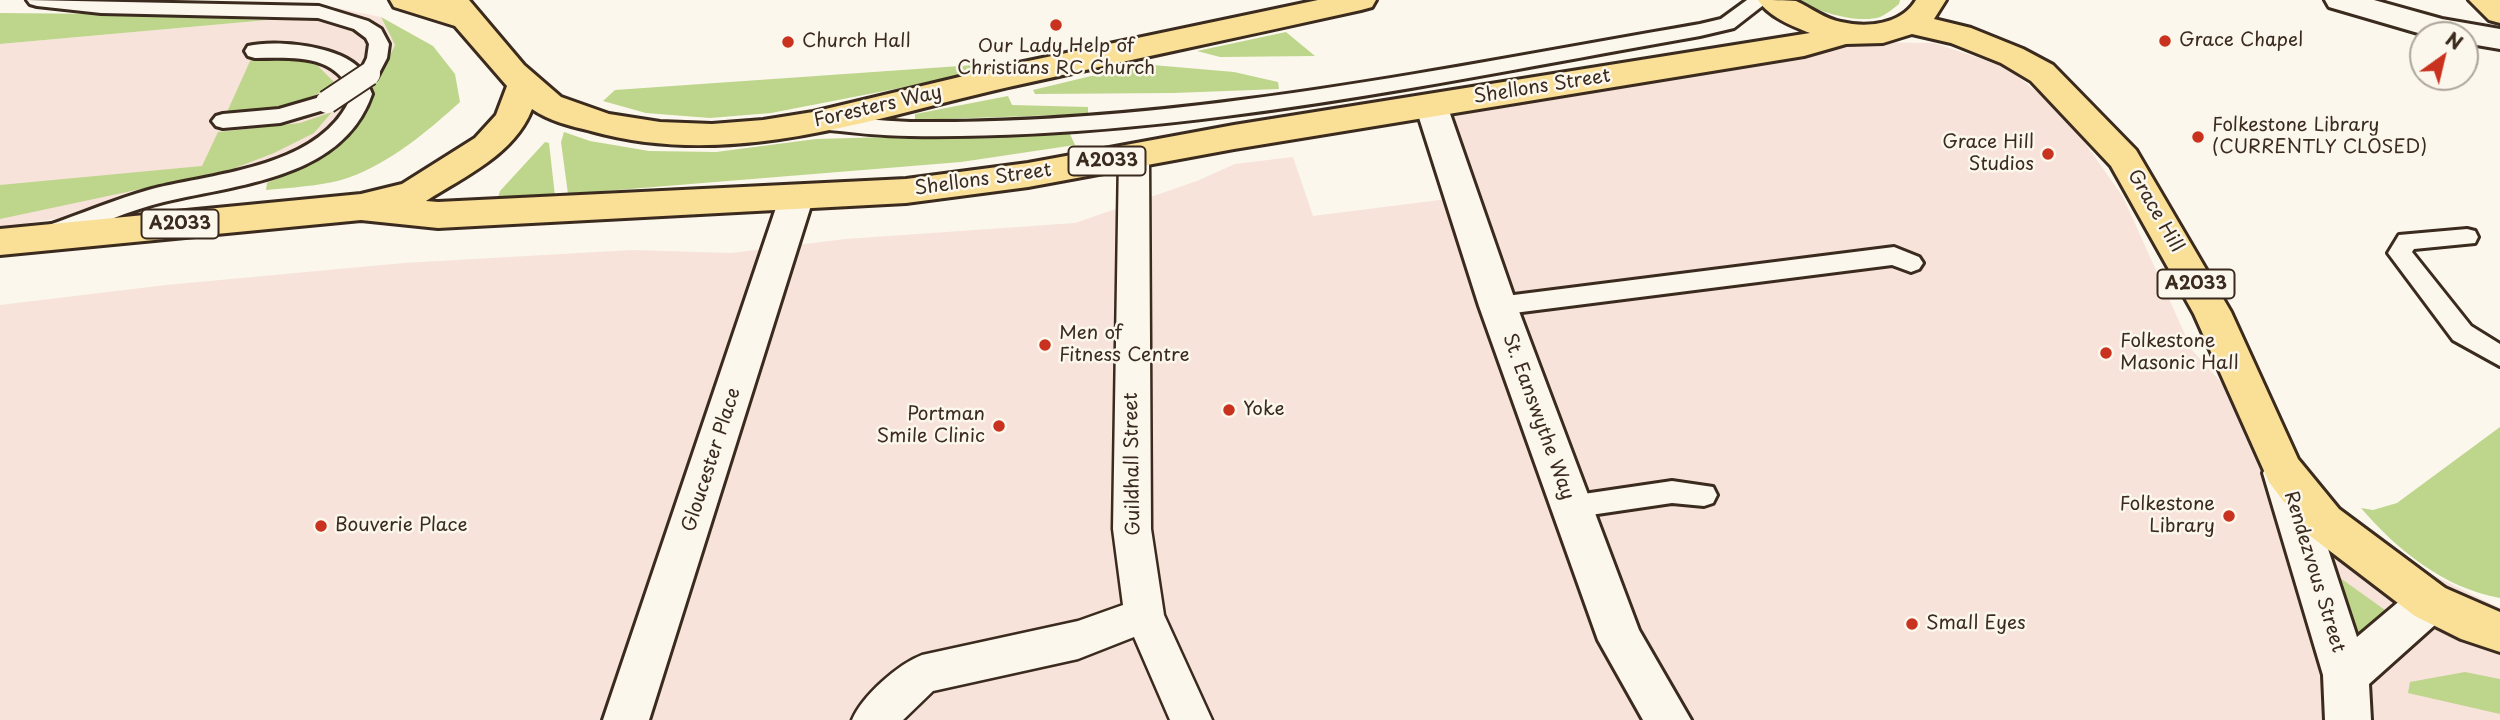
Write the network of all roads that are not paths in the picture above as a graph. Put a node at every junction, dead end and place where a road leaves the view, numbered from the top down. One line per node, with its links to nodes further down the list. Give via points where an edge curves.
1 (37, 0): 16 (lane, bridge, via 101,7 319,12 361,24 374,34 379,44 369,74 327,102 280,116)
2 (405, 0): 8 (main road)
3 (1361, 0): 17 (main road, Foresters Way)
4 (1760, 0): 17 (lane, via 1727,24 1700,30 1223,109 1079,125 908,129)
5 (1773, 0): 11 (main road, via 1789,12)
6 (2340, 0): 12 (street, via 2440,29)
7 (2484, 0): 10 (main road)
8 (458, 9): 14 (main road, Foresters Way)
9 (1921, 12): 11 (main road, via 1875,34); 27 (main road, Grace Hill / A2033, via 2042,73 2124,158 2211,312)
10 (2500, 13)
11 (1846, 33): 15 (main road, Shellons Street / A2033, via 1804,46)
12 (2500, 39)
13 (255, 51): 22 (lane, via 304,54 344,65 362,94 355,114 293,163 237,182 151,198)
14 (525, 83): 17 (main road, Foresters Way, via 548,104 637,132 733,134); 20 (main road, A2033, via 511,120 487,146 414,193)
15 (1431, 105): 18 (main road, Shellons Street / A2033); 25 (street, St. Eanswythe Way)
16 (223, 121)
17 (819, 122)
18 (1134, 156): 19 (main road, Shellons Street / A2033, via 906,191); 31 (street, Guildhall Street, via 1132,529)
19 (796, 199): 20 (main road, Shellons Street / A2033, via 438,215); 34 (street, Gloucester Place)
20 (361, 207): 22 (main road, A2033)
21 (2467, 237): 26 (lane, via 2407,241 2400,253 2462,333)
22 (34, 239): 23 (main road, A2033)
23 (0, 242)
24 (1911, 263): 25 (lane, via 1894,256)
25 (1498, 306): 29 (street, St. Eanswythe Way)
26 (2500, 356)
27 (2283, 470): 30 (main road, Grace Hill / A2033, via 2324,522); 33 (street, Rendezvous Street)
28 (1704, 495): 29 (lane, via 1672,492)
29 (1570, 506): 37 (street, St. Eanswythe Way, via 1620,640)
30 (2430, 602): 32 (main road, A2033); 33 (street, Rendezvous Street)
31 (1144, 615): 35 (street, via 1078,640 922,674); 36 (street, Guildhall Street)
32 (2500, 632)
33 (2346, 674): 38 (street, Rendezvous Street)
34 (626, 720)
35 (873, 720)
36 (1191, 720)
37 (1668, 720)
38 (2348, 720)

